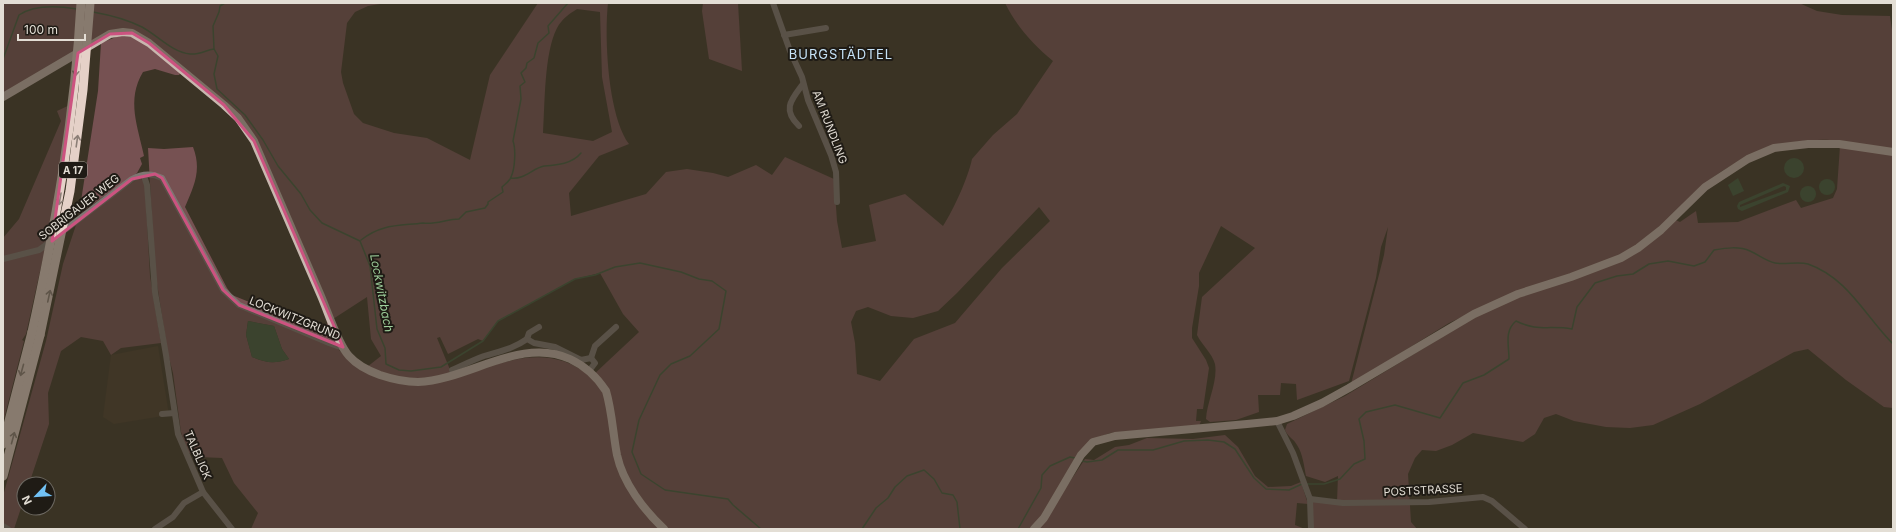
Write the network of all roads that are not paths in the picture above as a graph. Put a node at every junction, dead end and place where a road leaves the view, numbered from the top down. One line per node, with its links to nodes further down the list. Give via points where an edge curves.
1 (81, 3): 15 (highway, A 17, one-way to 15, bridge, via 74,91 62,187)
2 (90, 3): 15 (highway, A 17, one-way to 2, bridge, via 70,191 83,90)
3 (773, 3): 5 (street)
4 (826, 28): 5 (street)
5 (784, 35): 6 (street)
6 (803, 81): 8 (street, AM RUNDLING, via 790,106 794,120); 11 (street, AM RUNDLING, via 836,172)
7 (3, 97): 17 (main road, via 110,34 132,33 149,43 224,105 238,118 254,140)
8 (799, 126)
9 (1893, 152): 23 (main road, via 1842,144 1808,144 1774,148 1748,158 1705,187 1660,230 1621,258 1518,294 1474,314 1322,403)
10 (144, 176): 12 (street, SOBRIGAUER WEG, via 139,175 132,179 39,250); 17 (street, LOCKWITZGRUND, via 155,174 162,178 223,290 239,305 340,348); 21 (street, TALBLICK, via 147,185 155,292)
11 (837, 202)
12 (3, 259)
13 (539, 327): 16 (street, via 529,333)
14 (616, 327): 18 (street, via 595,346)
15 (36, 333): 24 (highway, A 17, one-way to 24); 25 (highway, A 17, one-way to 15)
16 (527, 339): 18 (street, via 555,347 582,360); 20 (street, via 518,346 452,370)
17 (343, 347): 20 (main road, via 357,364 388,378 418,382)
18 (591, 358): 19 (street, via 595,363)
19 (589, 371): 20 (main road, via 560,354 540,351); 32 (main road, via 606,392 618,457 627,479 644,507)
20 (454, 374)
21 (174, 413): 22 (street); 26 (street, TALBLICK, via 180,440)
22 (162, 414)
23 (1277, 421): 27 (street, via 1293,453); 33 (main road, via 1115,436 1093,442 1076,462 1044,518)
24 (3, 444)
25 (3, 476)
26 (203, 492): 30 (street, via 184,503 173,517); 31 (street, TALBLICK)
27 (1310, 499): 34 (street); 35 (street, POSTSTRASSE, via 1343,503 1429,502 1483,497 1492,501)
28 (3, 526): 29 (street)
29 (8, 529)
30 (155, 529)
31 (232, 529)
32 (664, 529)
33 (1034, 529)
34 (1311, 529)
35 (1525, 529)

